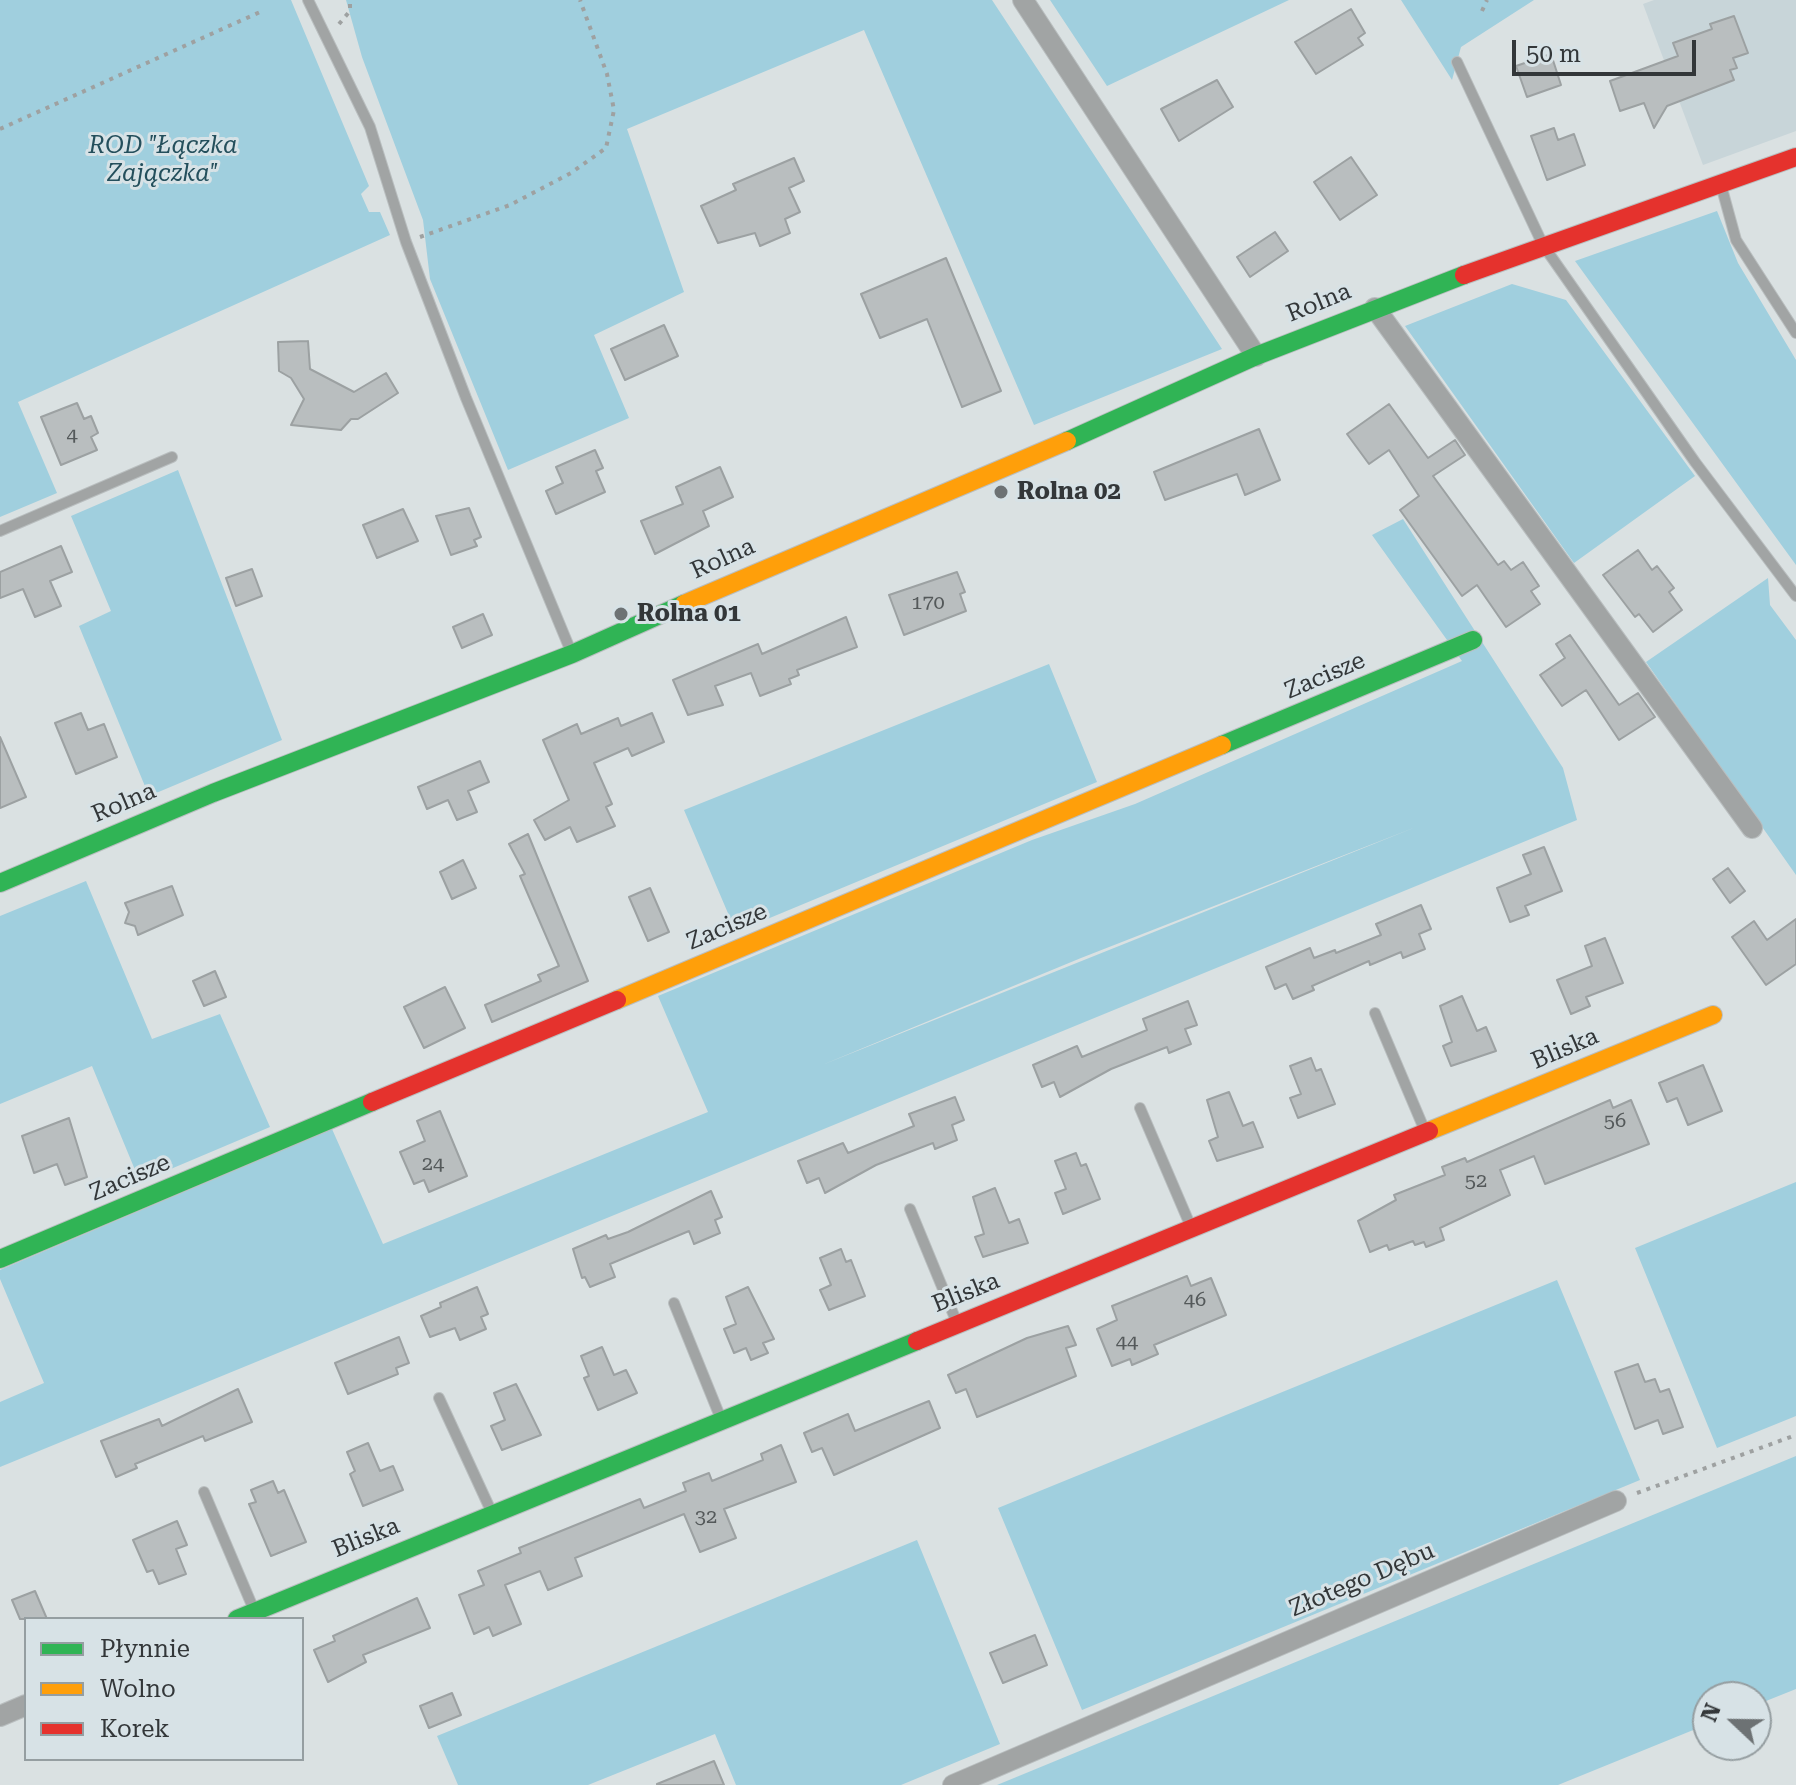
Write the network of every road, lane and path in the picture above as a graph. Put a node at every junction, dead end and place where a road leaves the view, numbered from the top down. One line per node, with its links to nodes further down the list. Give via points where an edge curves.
1 (308, 0): 11 (lane, via 370,127)
2 (580, 0): 11 (path, via 614,110 606,148 510,205)
3 (1023, 0): 15 (street)
4 (1487, 0): 5 (path)
5 (1482, 11)
6 (260, 12): 8 (path)
7 (1457, 62): 12 (lane)
8 (0, 129)
9 (1796, 157): 10 (street, Rolna)
10 (1721, 183): 12 (street, Rolna); 14 (lane, via 1736,240)
11 (406, 242): 20 (lane)
12 (1543, 245): 13 (street, Rolna); 18 (lane)
13 (1375, 308): 15 (street, Rolna); 21 (street, Rolna)
14 (1796, 333)
15 (1256, 356): 20 (street, Rolna)
16 (172, 457): 17 (lane)
17 (0, 531)
18 (1796, 596)
19 (1473, 640): 29 (street, Zacisze)
20 (572, 654): 22 (street, Rolna, via 213,793)
21 (1752, 828)
22 (0, 883)
23 (1375, 1013): 26 (lane)
24 (1713, 1015): 26 (street, Bliska)
25 (1140, 1108): 28 (lane)
26 (1425, 1133): 28 (street, Bliska)
27 (910, 1209): 31 (lane)
28 (1192, 1229): 31 (street, Bliska)
29 (0, 1259)
30 (674, 1303): 33 (lane)
31 (957, 1325): 33 (street, Bliska)
32 (439, 1398): 37 (lane)
33 (722, 1421): 37 (street, Bliska)
34 (1796, 1435): 36 (path)
35 (204, 1492): 38 (lane)
36 (1616, 1501): 41 (street, Złotego Dębu)
37 (493, 1515): 38 (street, Bliska)
38 (246, 1615)
39 (24, 1706): 40 (street)
40 (0, 1716)
41 (953, 1785)

